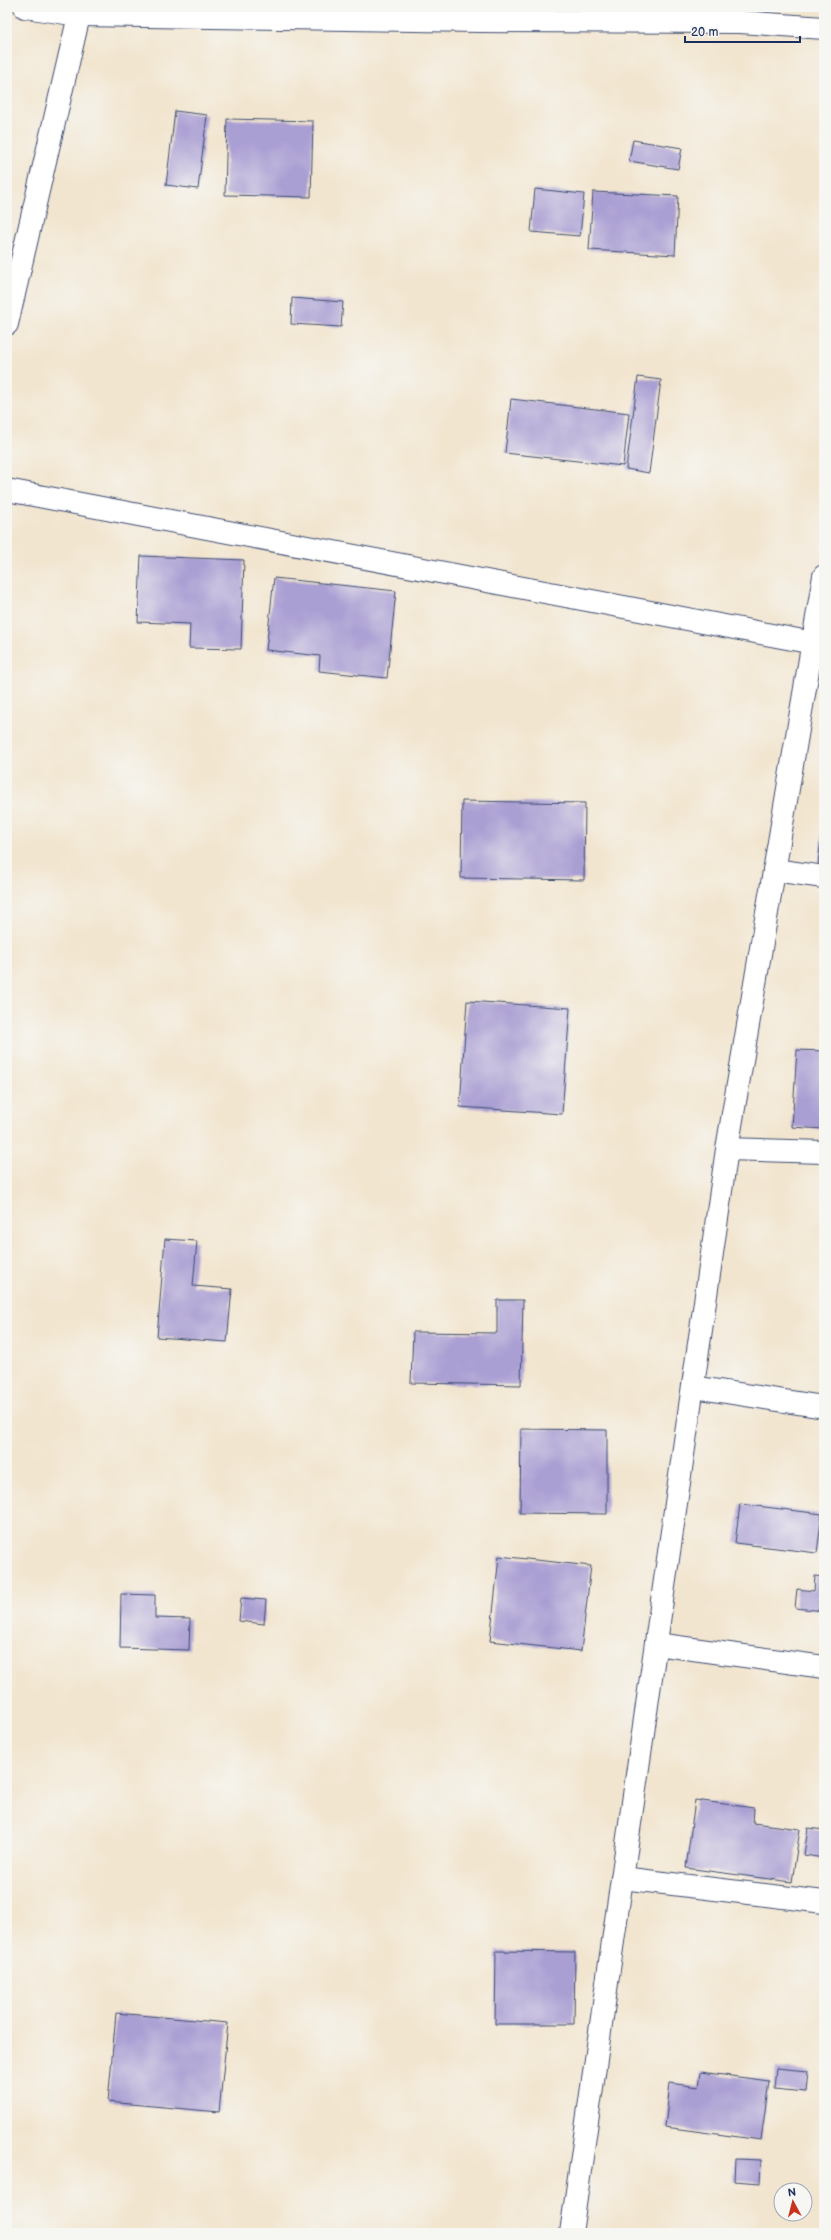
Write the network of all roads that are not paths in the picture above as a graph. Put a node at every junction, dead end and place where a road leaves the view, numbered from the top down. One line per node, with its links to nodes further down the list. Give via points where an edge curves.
1 (24, 7): 2 (street)
2 (80, 11): 3 (street, via 486,21 740,22); 4 (street)
3 (824, 28)
4 (7, 324)
5 (7, 490): 7 (street)
6 (824, 576): 7 (street)
7 (819, 644): 8 (street)
8 (774, 870): 9 (street); 10 (street)
9 (824, 877)
10 (727, 1149): 11 (street); 12 (street)
11 (824, 1152)
12 (693, 1387): 13 (street); 14 (street)
13 (824, 1407)
14 (656, 1644): 15 (street); 16 (street)
15 (824, 1667)
16 (622, 1878): 17 (street); 18 (street)
17 (824, 1902)
18 (571, 2233)

